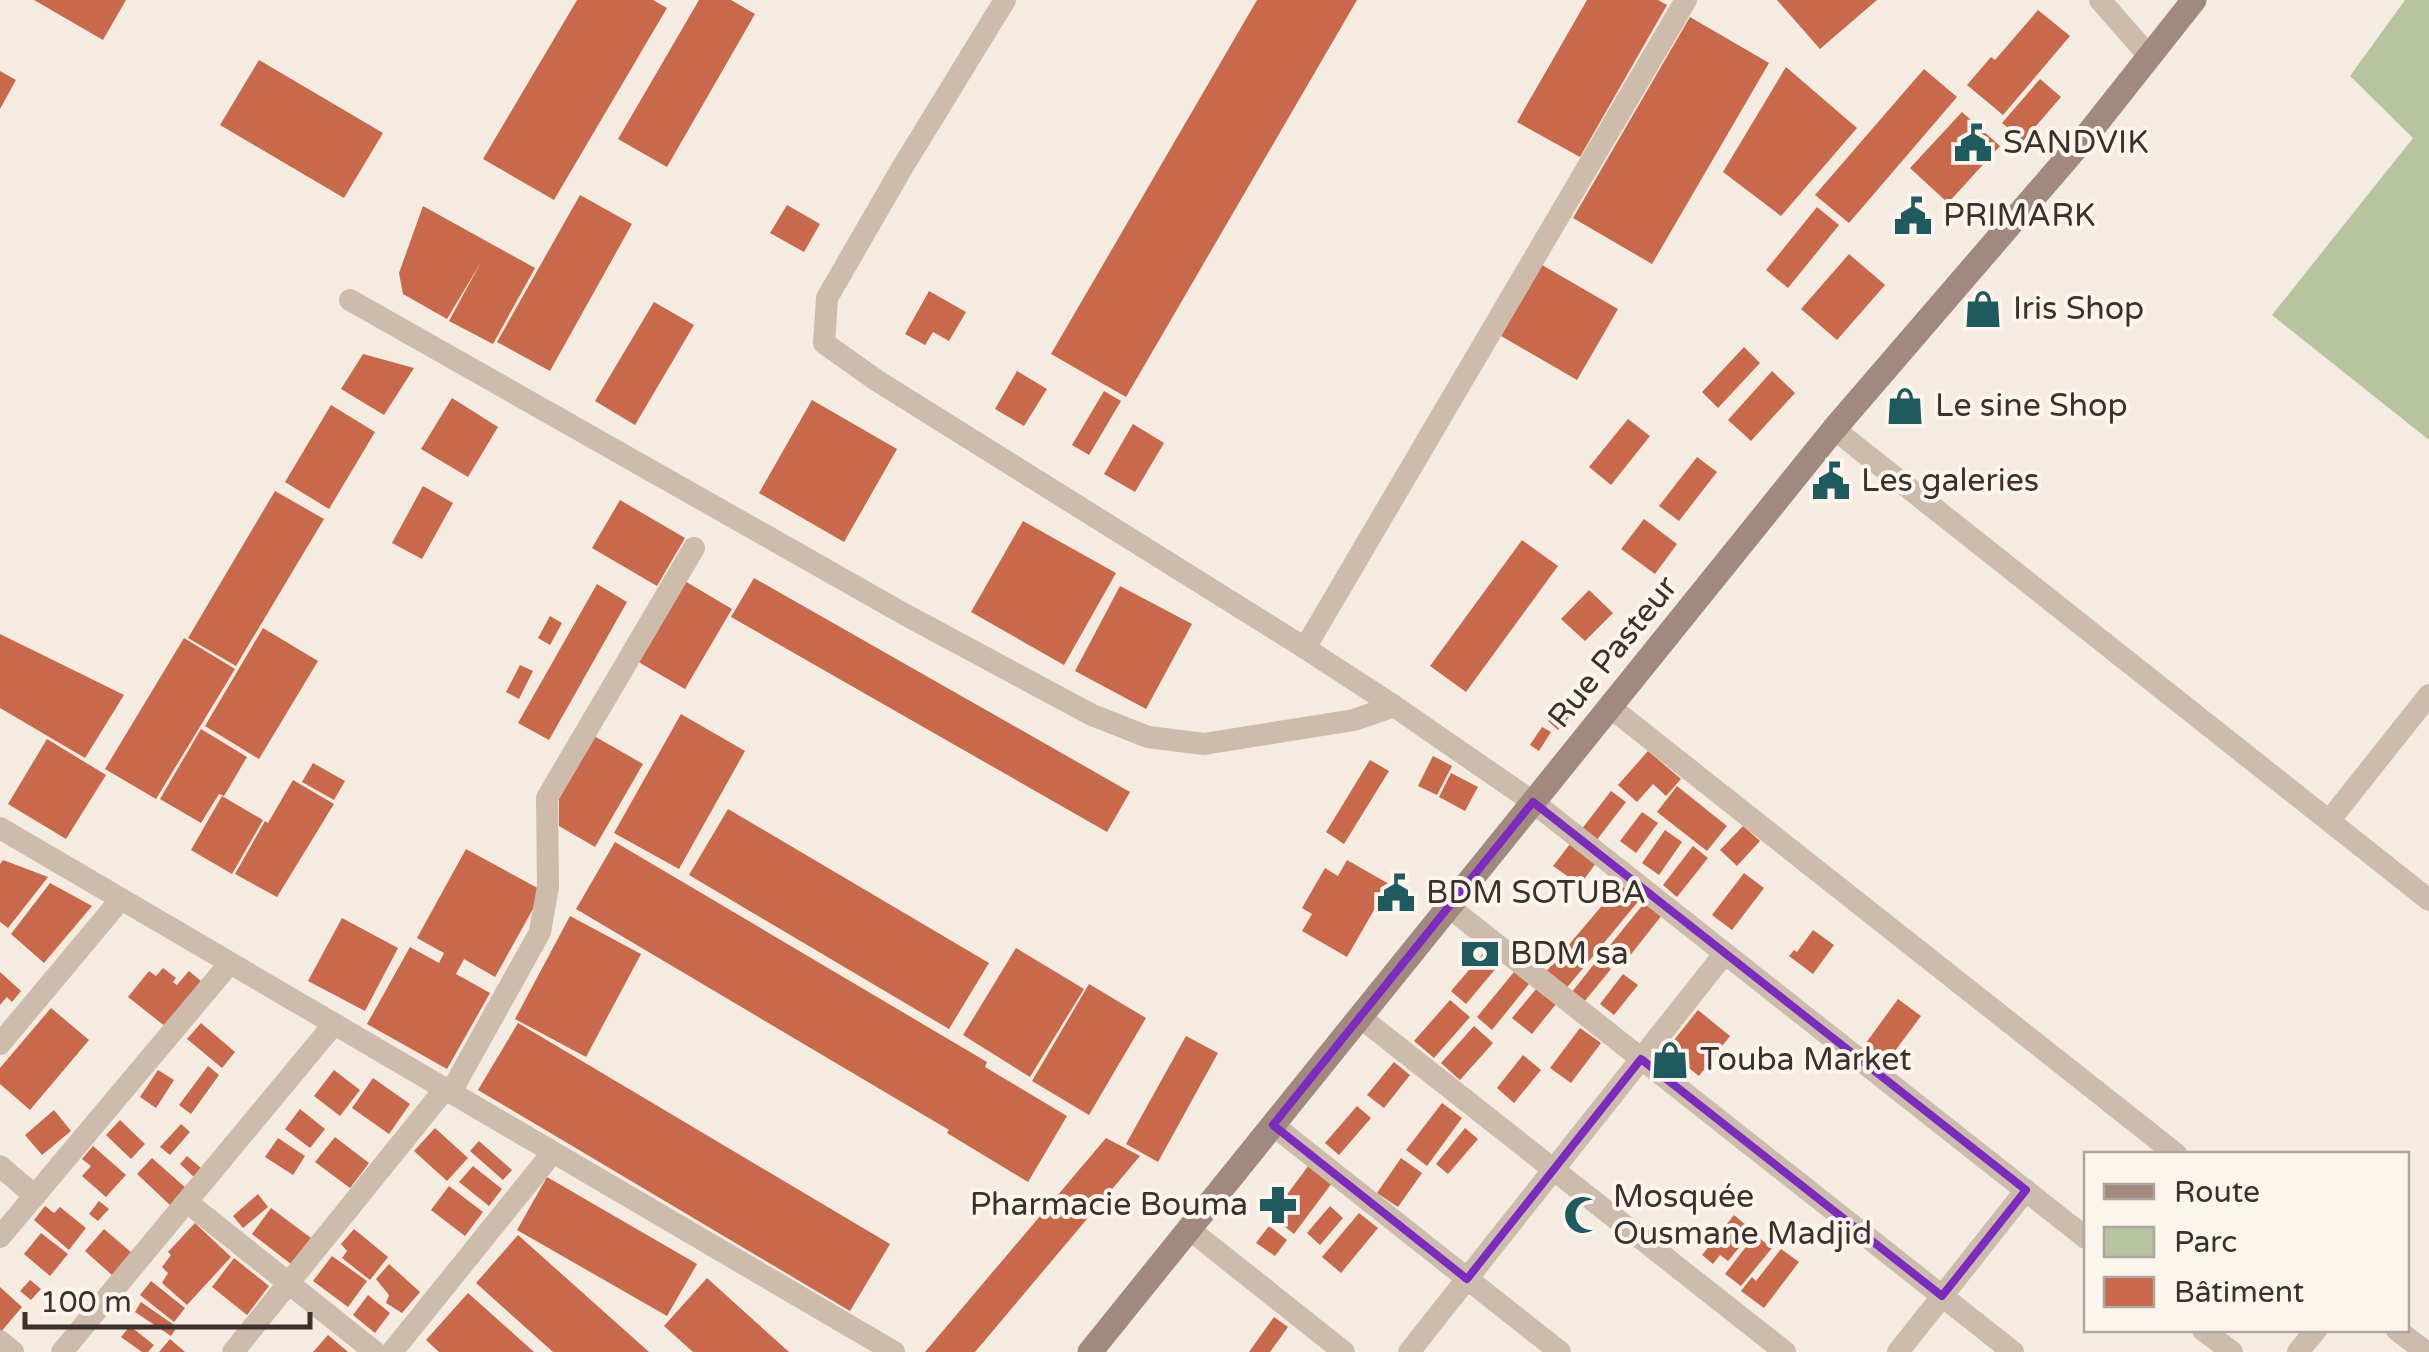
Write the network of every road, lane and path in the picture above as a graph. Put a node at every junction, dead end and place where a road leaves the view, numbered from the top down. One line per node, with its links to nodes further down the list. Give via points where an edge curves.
1 (1005, 0): 9 (street, via 828,298 824,343)
2 (1686, 0): 9 (street)
3 (2100, 0): 5 (street)
4 (2194, 0): 5 (main road, Rue Pasteur)
5 (2149, 56): 7 (main road, Rue Pasteur)
6 (350, 300): 11 (street, via 904,614 1092,714 1148,736 1204,744 1354,720)
7 (1834, 429): 12 (main road, Rue Pasteur); 14 (street)
8 (694, 548): 25 (street, via 548,798 548,887 540,932)
9 (1305, 648): 11 (street)
10 (2429, 695): 14 (street)
11 (1394, 706): 13 (street)
12 (1610, 708): 13 (main road, Rue Pasteur); 28 (street)
13 (1533, 802): 18 (main road, Rue Pasteur); 19 (street)
14 (2329, 821): 17 (street)
15 (0, 828): 16 (street)
16 (122, 900): 20 (street); 23 (street)
17 (2429, 900)
18 (1449, 907): 21 (main road, Rue Pasteur); 24 (street)
19 (1725, 953): 24 (street); 31 (street)
20 (230, 963): 22 (street); 32 (street)
21 (1360, 1017): 26 (main road, Rue Pasteur); 30 (street)
22 (334, 1024): 25 (street); 33 (street)
23 (0, 1044)
24 (1642, 1059): 30 (street); 39 (street)
25 (448, 1091): 27 (street); 38 (street)
26 (1273, 1125): 34 (main road, Rue Pasteur); 37 (street)
27 (553, 1152): 44 (street); 51 (street)
28 (2173, 1152)
29 (0, 1166): 32 (street)
30 (1554, 1170): 37 (street); 55 (street)
31 (2026, 1190): 35 (street); 39 (street)
32 (34, 1196): 36 (street)
33 (187, 1202): 38 (street); 47 (street)
34 (1189, 1229): 45 (main road, Rue Pasteur); 52 (street)
35 (2084, 1236)
36 (0, 1237)
37 (1467, 1279): 53 (street); 54 (street)
38 (288, 1283): 48 (street); 49 (street)
39 (1942, 1296): 56 (street); 57 (street)
40 (2206, 1332): 58 (street)
41 (2314, 1332): 59 (street)
42 (2401, 1332): 60 (street)
43 (0, 1341): 46 (street)
44 (399, 1344): 50 (street)
45 (1103, 1347)
46 (13, 1352)
47 (62, 1352)
48 (233, 1352)
49 (375, 1352)
50 (424, 1352)
51 (894, 1352)
52 (1344, 1352)
53 (1409, 1352)
54 (1560, 1352)
55 (1785, 1352)
56 (1898, 1352)
57 (2012, 1352)
58 (2232, 1352)
59 (2298, 1352)
60 (2426, 1352)

